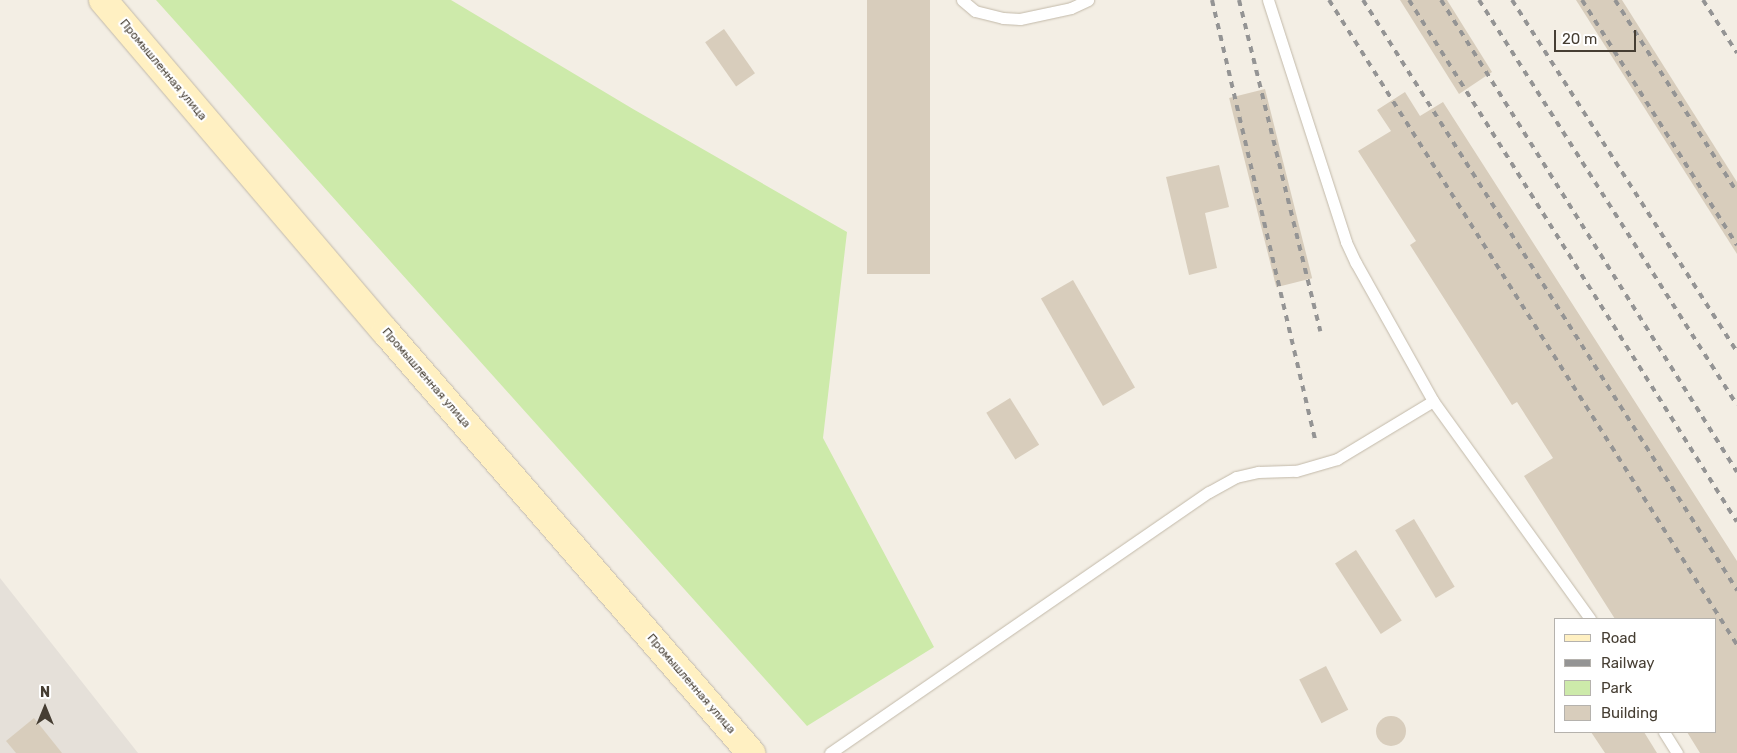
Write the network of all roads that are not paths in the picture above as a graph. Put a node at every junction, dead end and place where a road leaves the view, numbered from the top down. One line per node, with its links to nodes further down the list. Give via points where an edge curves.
1 (103, 0): 8 (street, Промышленная улица)
2 (962, 0): 3 (lane, via 975,10 1020,19 1071,8)
3 (1088, 0)
4 (1268, 0): 5 (lane, via 1346,242)
5 (1433, 401): 6 (lane); 9 (lane, via 1338,460 1296,471 1258,472 1236,477 1209,492)
6 (1589, 618)
7 (1665, 733): 10 (lane)
8 (751, 753)
9 (830, 753)
10 (1677, 753)

